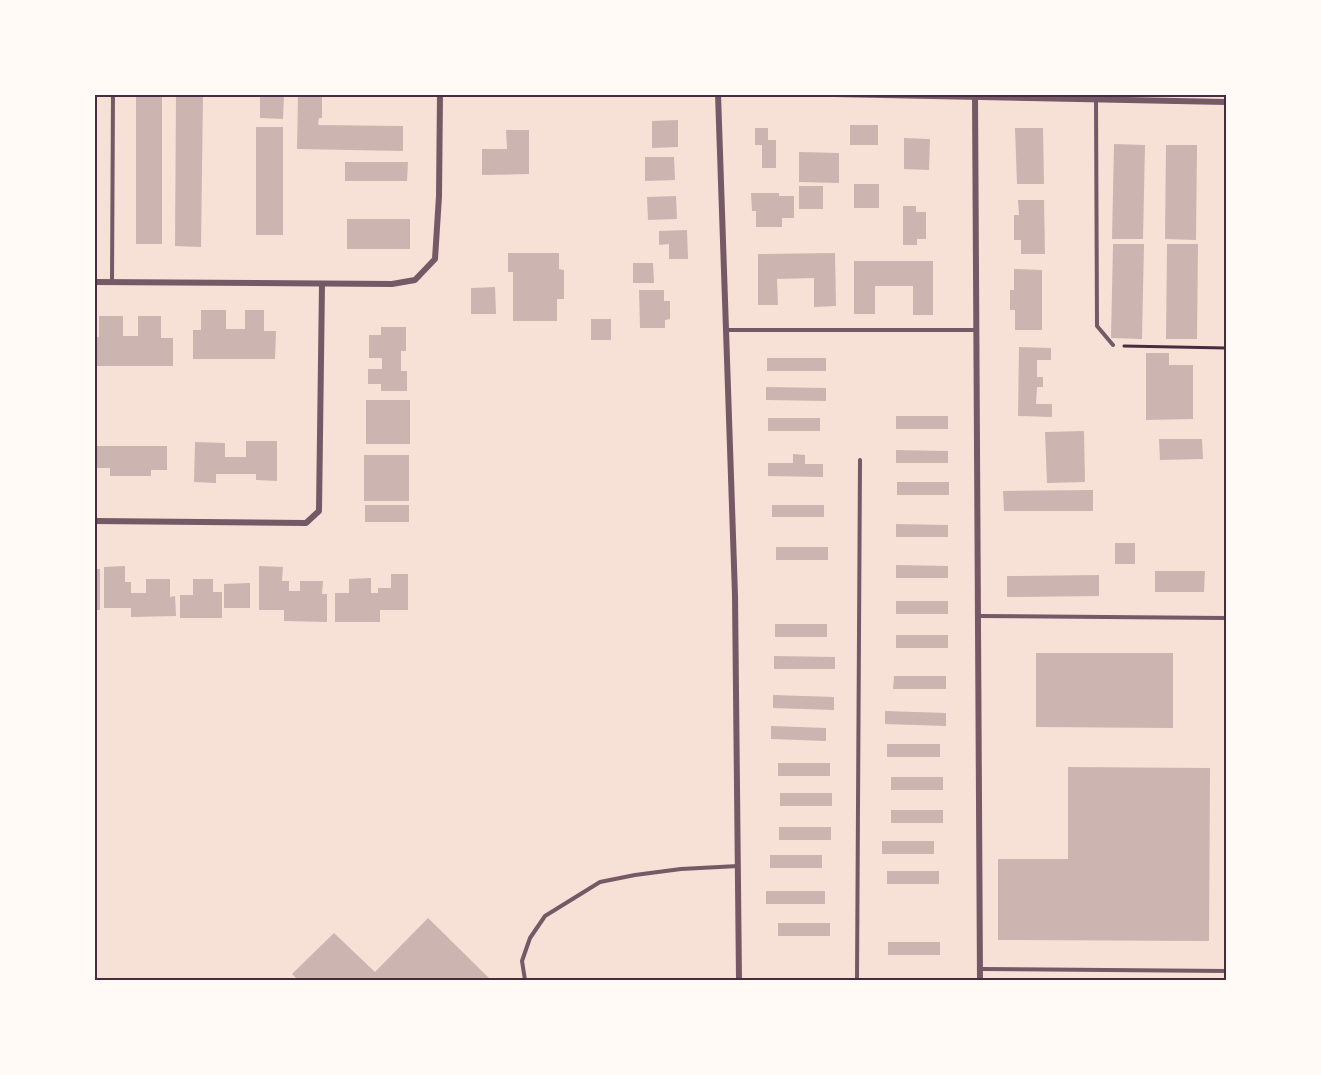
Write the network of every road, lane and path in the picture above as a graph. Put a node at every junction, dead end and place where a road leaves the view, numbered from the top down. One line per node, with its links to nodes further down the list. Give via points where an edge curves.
1 (113, 94): 9 (lane)
2 (440, 94): 10 (street, via 440,196 435,259 415,280 392,284)
3 (718, 94): 11 (street)
4 (832, 94): 5 (street)
5 (975, 96): 6 (street); 12 (street)
6 (1096, 100): 7 (street); 13 (lane, via 1097,326)
7 (1227, 102)
8 (94, 282): 9 (street)
9 (112, 282): 10 (street)
10 (322, 284): 16 (street, via 319,511 306,523)
11 (726, 330): 12 (lane); 19 (street, via 735,595)
12 (976, 330): 17 (street)
13 (1113, 345): 14 (path)
14 (1227, 348)
15 (860, 460): 24 (lane)
16 (94, 521)
17 (978, 616): 18 (lane); 20 (street)
18 (1227, 618)
19 (738, 866): 22 (lane, via 681,869 600,882 545,916 530,938 522,961); 23 (street)
20 (980, 969): 21 (lane); 25 (street)
21 (1227, 971)
22 (525, 981)
23 (739, 981)
24 (857, 981)
25 (980, 981)

